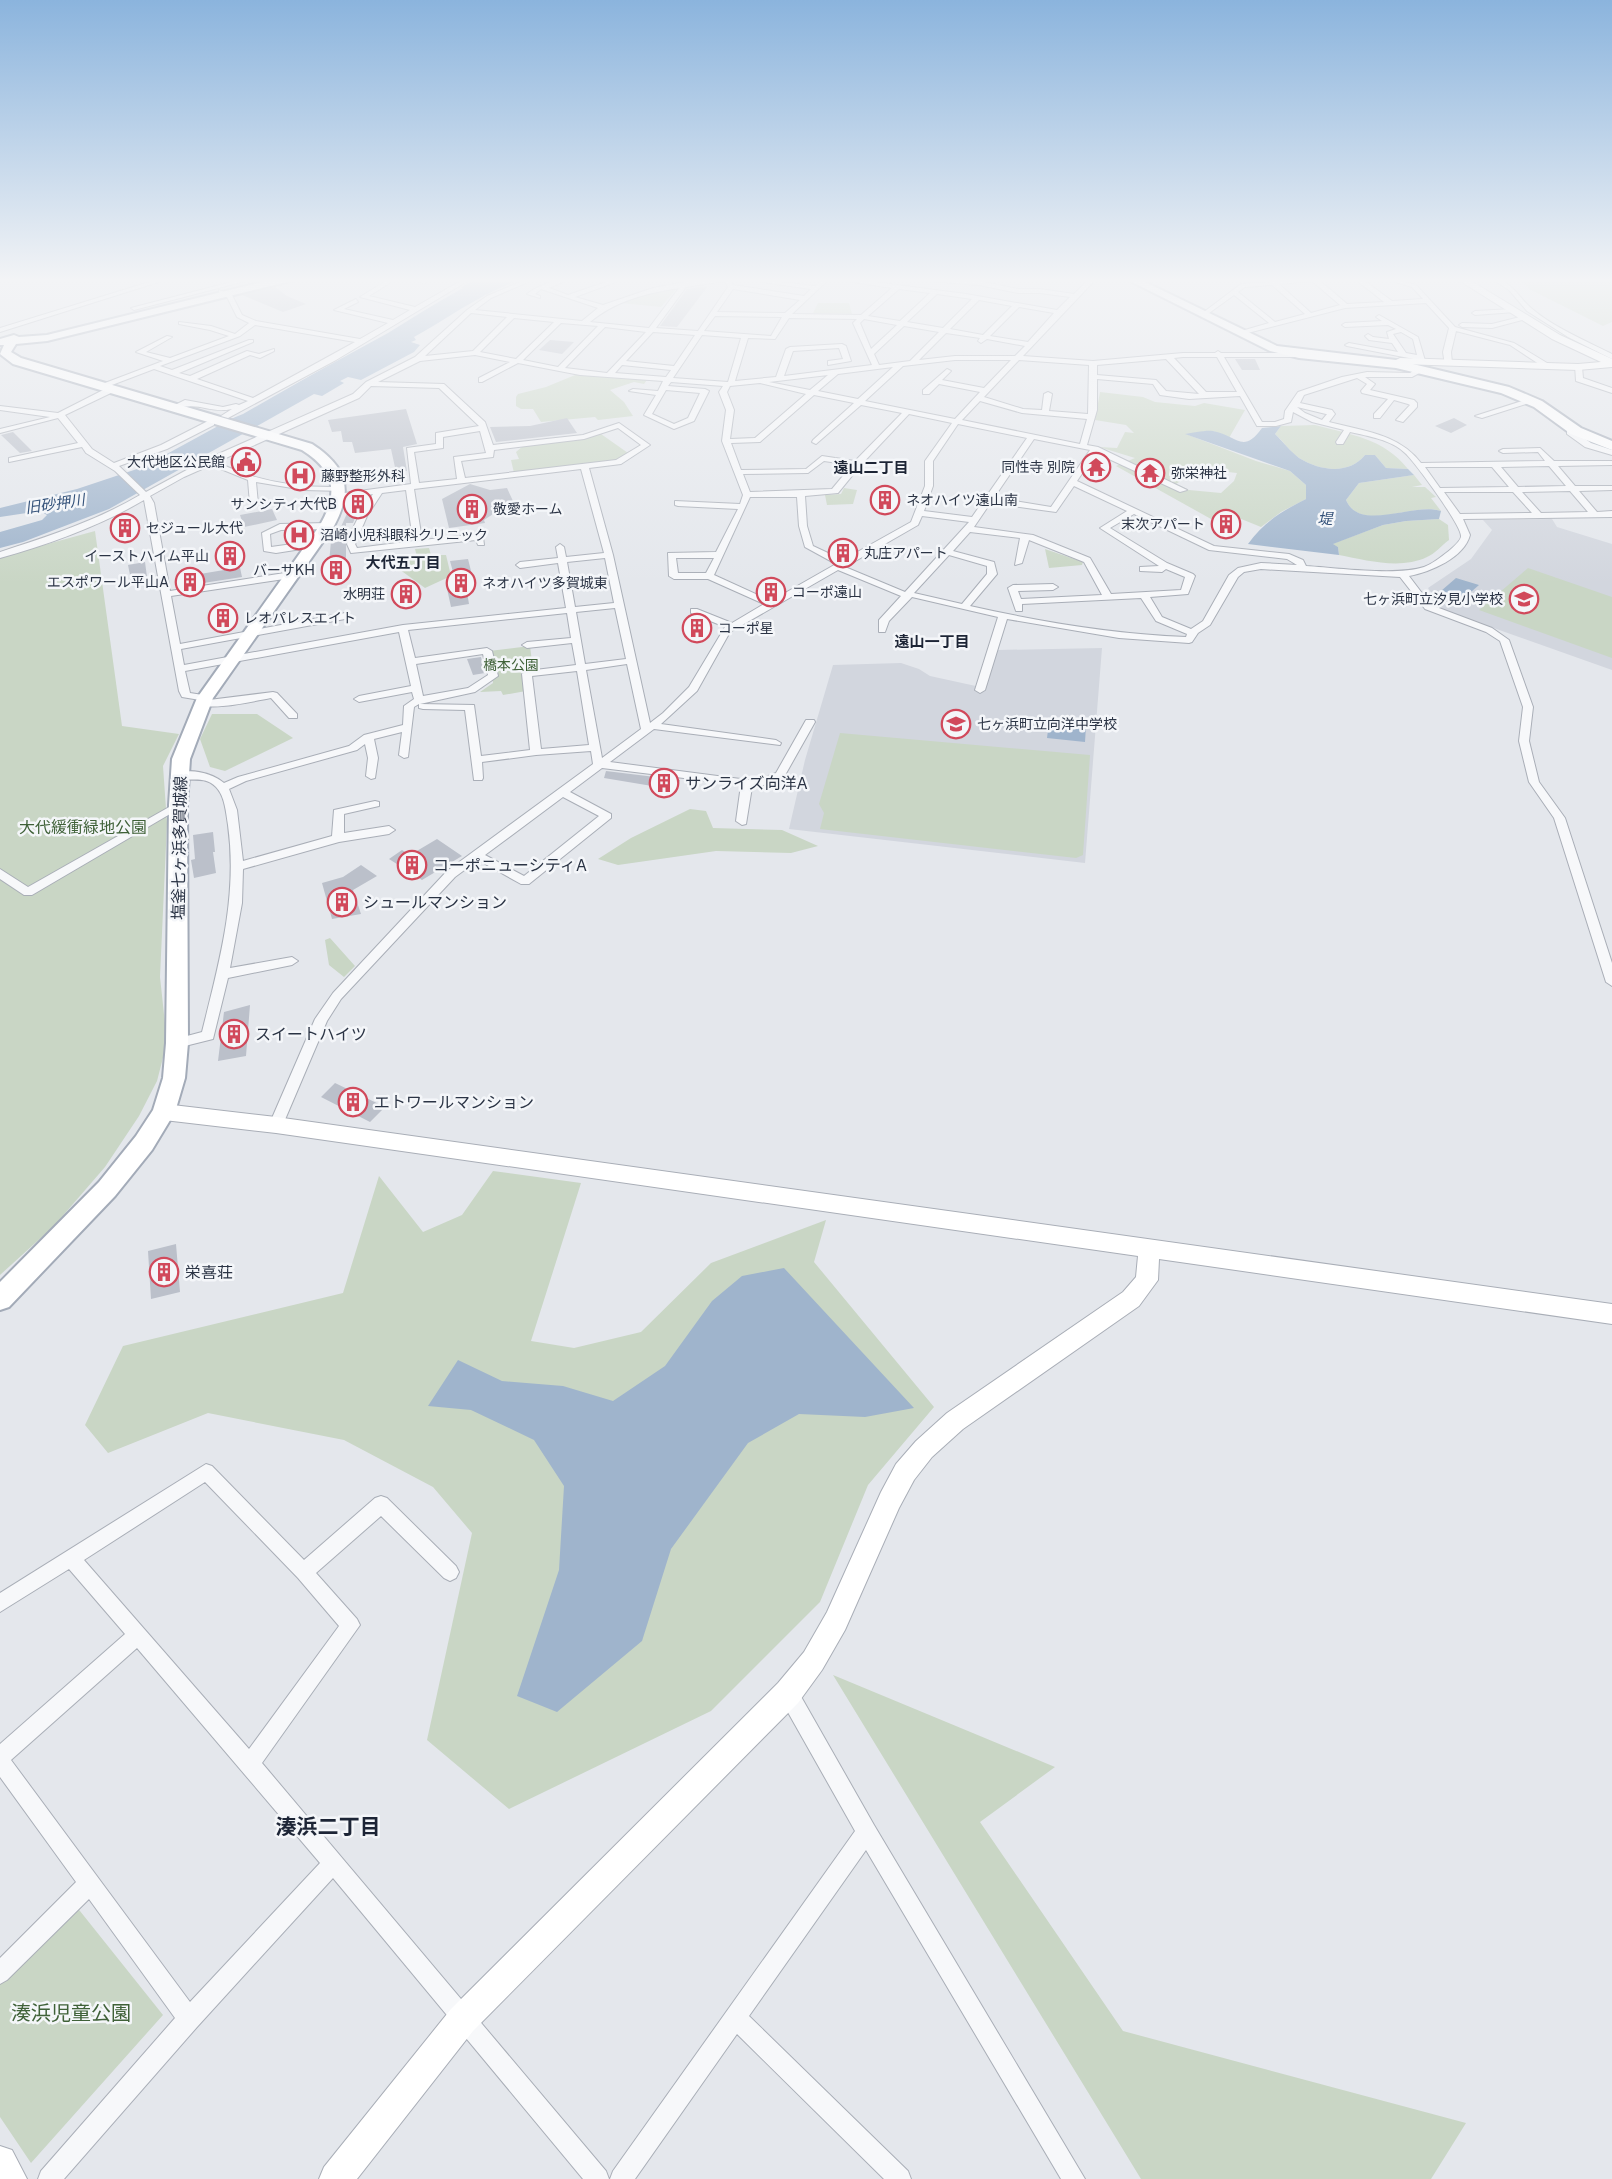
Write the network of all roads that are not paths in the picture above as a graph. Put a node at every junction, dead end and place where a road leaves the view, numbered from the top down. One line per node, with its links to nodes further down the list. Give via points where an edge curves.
1 (83, 381): 24 (main road)
2 (122, 381): 24 (street)
3 (195, 381): 36 (street)
4 (290, 381): 36 (street)
5 (375, 381): 22 (street)
6 (668, 381): 27 (street)
7 (696, 381): 23 (street)
8 (731, 381): 23 (street)
9 (756, 381): 23 (street); 30 (street)
10 (826, 381): 30 (street)
11 (883, 381): 38 (street)
12 (937, 381): 28 (street); 29 (street)
13 (996, 381): 28 (street)
14 (1093, 381): 48 (street)
15 (1146, 381): 33 (street, via 1156,382 1163,393 1190,398)
16 (1191, 381): 33 (street)
17 (1233, 381): 32 (street)
18 (1337, 381): 39 (street, via 1301,394)
19 (1366, 381): 35 (street, via 1371,384 1365,391)
20 (1478, 381): 37 (main road)
21 (1585, 381): 25 (street)
22 (369, 384): 52 (street, via 441,386); 55 (street, via 356,396)
23 (730, 384): 57 (street, via 723,392 730,410)
24 (107, 388): 40 (main road); 45 (street)
25 (1610, 388)
26 (633, 391): 27 (street)
27 (663, 391): 27 (street, via 705,391 691,419 674,427 648,415)
28 (986, 391): 34 (street)
29 (926, 392)
30 (813, 393): 38 (street); 57 (street, via 757,440)
31 (1048, 394): 44 (street)
32 (1240, 394): 33 (street); 39 (street, via 1260,424 1288,420)
33 (1206, 395)
34 (978, 398): 44 (street, via 1022,411); 51 (street)
35 (1392, 398): 46 (street); 50 (street, via 1414,405)
36 (253, 400): 41 (street)
37 (1532, 400): 47 (street); 63 (main road)
38 (860, 402): 43 (street); 58 (street)
39 (1294, 406): 53 (street, via 1303,417)
40 (175, 407): 41 (street, via 185,402 223,410); 49 (main road)
41 (240, 407): 49 (street)
42 (0, 408): 45 (street)
43 (907, 412): 51 (street); 69 (street)
44 (1045, 413): 48 (street)
45 (61, 415): 54 (street); 60 (street)
46 (1377, 416)
47 (1479, 416)
48 (1091, 417): 61 (street)
49 (219, 420): 55 (main road); 74 (street)
50 (1400, 420)
51 (956, 422): 56 (street); 95 (street, via 929,461 929,486)
52 (483, 428): 62 (street); 79 (street, via 439,435 440,446 410,450)
53 (1349, 428): 59 (street); 71 (street, via 1398,443)
54 (0, 431)
55 (263, 433): 67 (street); 85 (main road, via 320,455 333,470)
56 (1032, 436): 61 (street); 100 (street)
57 (726, 441): 75 (street)
58 (816, 442)
59 (1340, 442)
60 (83, 444): 66 (street); 74 (street)
61 (1083, 446): 64 (street)
62 (490, 448): 73 (street, via 584,436 619,425 646,446 618,462); 77 (street, via 490,455 457,459)
63 (1607, 448)
64 (1095, 449): 78 (street); 83 (street)
65 (1503, 451): 70 (street, via 1540,450)
66 (12, 460)
67 (210, 461): 76 (street); 87 (street)
68 (1612, 463): 70 (street)
69 (857, 464): 75 (street, via 822,458 808,471); 88 (street, via 835,491)
70 (1552, 464): 72 (street); 82 (street)
71 (1419, 465): 72 (street); 84 (street)
72 (1495, 465): 81 (street)
73 (584, 466): 77 (street); 110 (street)
74 (116, 467): 87 (street)
75 (740, 472): 89 (street)
76 (252, 478): 85 (street); 91 (street)
77 (462, 481): 79 (street)
78 (1072, 482): 92 (street, via 1053,510); 94 (street)
79 (413, 487): 86 (street); 104 (street)
80 (1612, 488): 82 (street)
81 (1516, 489): 82 (street); 84 (street); 98 (street)
82 (1572, 489): 96 (street)
83 (1184, 490)
84 (1439, 490): 99 (street)
85 (340, 492): 86 (street); 101 (main road, 塩釜七ヶ浜多賀城線, via 338,507)
86 (379, 492): 104 (street, via 355,531 351,544 354,550)
87 (143, 494): 109 (street, via 123,510); 123 (street, via 150,503)
88 (801, 494): 89 (street); 115 (street, via 809,547)
89 (747, 495): 93 (street)
90 (678, 503): 93 (street)
91 (254, 504)
92 (1015, 504)
93 (743, 507): 111 (street)
94 (1133, 511): 116 (street, via 1104,528); 117 (street, via 1212,548 1289,557 1300,562)
95 (920, 513): 100 (street); 115 (street, via 911,527)
96 (1594, 514): 97 (street); 98 (street)
97 (1612, 514)
98 (1538, 515): 99 (street)
99 (1458, 517): 119 (street, via 1466,535 1464,542 1426,570)
100 (974, 520): 102 (street)
101 (327, 526): 106 (main road, 塩釜七ヶ浜多賀城線); 106 (street, via 280,526 266,533 267,549)
102 (968, 529): 103 (street); 108 (street)
103 (1025, 537): 113 (street); 126 (street, via 1087,560)
104 (418, 543): 105 (street, via 479,537)
105 (481, 543)
106 (314, 544): 120 (main road, 塩釜七ヶ浜多賀城線)
107 (560, 547): 112 (street)
108 (947, 552): 124 (street); 130 (street, via 991,564 992,574)
109 (0, 555)
110 (609, 555): 112 (street); 129 (street)
111 (720, 555): 121 (street); 121 (street, via 672,555 674,576)
112 (563, 560): 114 (street); 131 (street)
113 (1018, 563)
114 (520, 565)
115 (841, 565): 124 (street); 128 (street)
116 (1164, 566): 118 (street); 125 (street, via 1190,576 1185,591)
117 (1302, 568): 119 (street); 139 (street, via 1261,566 1241,570 1234,575 1207,623)
118 (1143, 569)
119 (1403, 574): 182 (street, via 1428,607 1489,630 1504,640 1528,707 1524,741 1534,782 1559,818)
120 (291, 575): 123 (street); 140 (main road, 塩釜七ヶ浜多賀城線)
121 (710, 576): 128 (street)
122 (1053, 587): 127 (street, via 1013,588)
123 (168, 594): 143 (street)
124 (908, 595): 130 (street); 138 (street, via 884,620)
125 (1144, 596): 126 (street); 139 (street, via 1159,619)
126 (1108, 597): 127 (street)
127 (1017, 602): 135 (street)
128 (771, 604): 136 (street)
129 (619, 605): 131 (street); 145 (street)
130 (964, 608): 134 (street)
131 (570, 611): 137 (street); 141 (street)
132 (694, 611): 136 (street)
133 (345, 616): 140 (street)
134 (1003, 617): 135 (street); 150 (street)
135 (1022, 620): 139 (street, via 1146,639 1189,640)
136 (731, 626): 158 (street, via 693,689)
137 (403, 628): 144 (street); 146 (street)
138 (882, 630)
139 (1193, 633)
140 (250, 634): 143 (street); 144 (main road, 塩釜七ヶ浜多賀城線)
141 (576, 640): 142 (street); 147 (street)
142 (527, 645)
143 (177, 647): 148 (street)
144 (231, 660): 148 (street); 153 (main road, 塩釜七ヶ浜多賀城線)
145 (631, 661): 147 (street); 158 (street)
146 (411, 662): 149 (street); 152 (street, via 487,651 493,676 471,690)
147 (580, 668): 161 (street); 162 (street, via 526,674)
148 (180, 669): 153 (street, via 186,695)
149 (416, 688): 151 (street); 152 (street)
150 (980, 690)
151 (359, 699)
152 (419, 699): 154 (street)
153 (203, 701): 155 (street, via 220,703 273,695); 166 (main road, 塩釜七ヶ浜多賀城線, via 181,759)
154 (409, 706): 157 (street); 164 (street, via 470,707)
155 (293, 716)
156 (810, 722): 169 (street, via 780,775 758,783)
157 (408, 727): 159 (street); 163 (street)
158 (649, 728): 160 (street); 165 (street)
159 (368, 737): 167 (street); 170 (street, via 353,748 242,779)
160 (776, 742)
161 (595, 748): 162 (street); 165 (street)
162 (536, 752): 164 (street)
163 (404, 755)
164 (476, 760): 168 (street)
165 (598, 764): 169 (street); 171 (street)
166 (179, 776): 170 (street, via 201,776); 173 (main road, 塩釜七ヶ浜多賀城線)
167 (371, 776)
168 (478, 778)
169 (747, 782): 174 (street)
170 (223, 788): 178 (street, via 230,800)
171 (561, 792): 177 (street); 177 (street, via 607,816 525,881)
172 (375, 804): 176 (street, via 338,812)
173 (178, 805): 179 (street, via 28,892); 183 (main road, 塩釜七ヶ浜多賀城線)
174 (742, 821)
175 (389, 830): 176 (street)
176 (338, 837): 178 (street)
177 (477, 855): 185 (street, via 451,874 337,996 321,1019)
178 (237, 867): 181 (street, via 237,904)
179 (0, 873)
180 (292, 962): 181 (street)
181 (224, 974): 183 (street, via 208,1036)
182 (1612, 982)
183 (177, 1043): 184 (main road, 塩釜七ヶ浜多賀城線, via 174,1078)
184 (164, 1112): 185 (street); 187 (main road, 塩釜七ヶ浜多賀城線, via 107,1189)
185 (276, 1125): 186 (street)
186 (1149, 1248): 188 (street); 194 (street, via 1147,1280 1131,1299 955,1421 924,1449 890,1500 836,1621 813,1661)
187 (0, 1299)
188 (1612, 1314)
189 (70, 1557): 190 (street, via 206,1472); 192 (street); 193 (street)
190 (304, 1572): 191 (street, via 381,1504); 196 (street, via 351,1625)
191 (450, 1572)
192 (0, 1603)
193 (137, 1636): 195 (street); 196 (street)
194 (788, 1693): 197 (street); 203 (street)
195 (0, 1759): 199 (street)
196 (250, 1764): 198 (street)
197 (867, 1832): 201 (street); 211 (street)
198 (333, 1863): 202 (street); 203 (street)
199 (89, 1884): 200 (street); 202 (street)
200 (0, 1973)
201 (736, 2018): 209 (street); 210 (street)
202 (189, 2019): 206 (street)
203 (462, 2020): 207 (street); 208 (street)
204 (0, 2162): 205 (street)
205 (10, 2179)
206 (49, 2179)
207 (336, 2179)
208 (598, 2179)
209 (621, 2179)
210 (900, 2179)
211 (1074, 2179)

